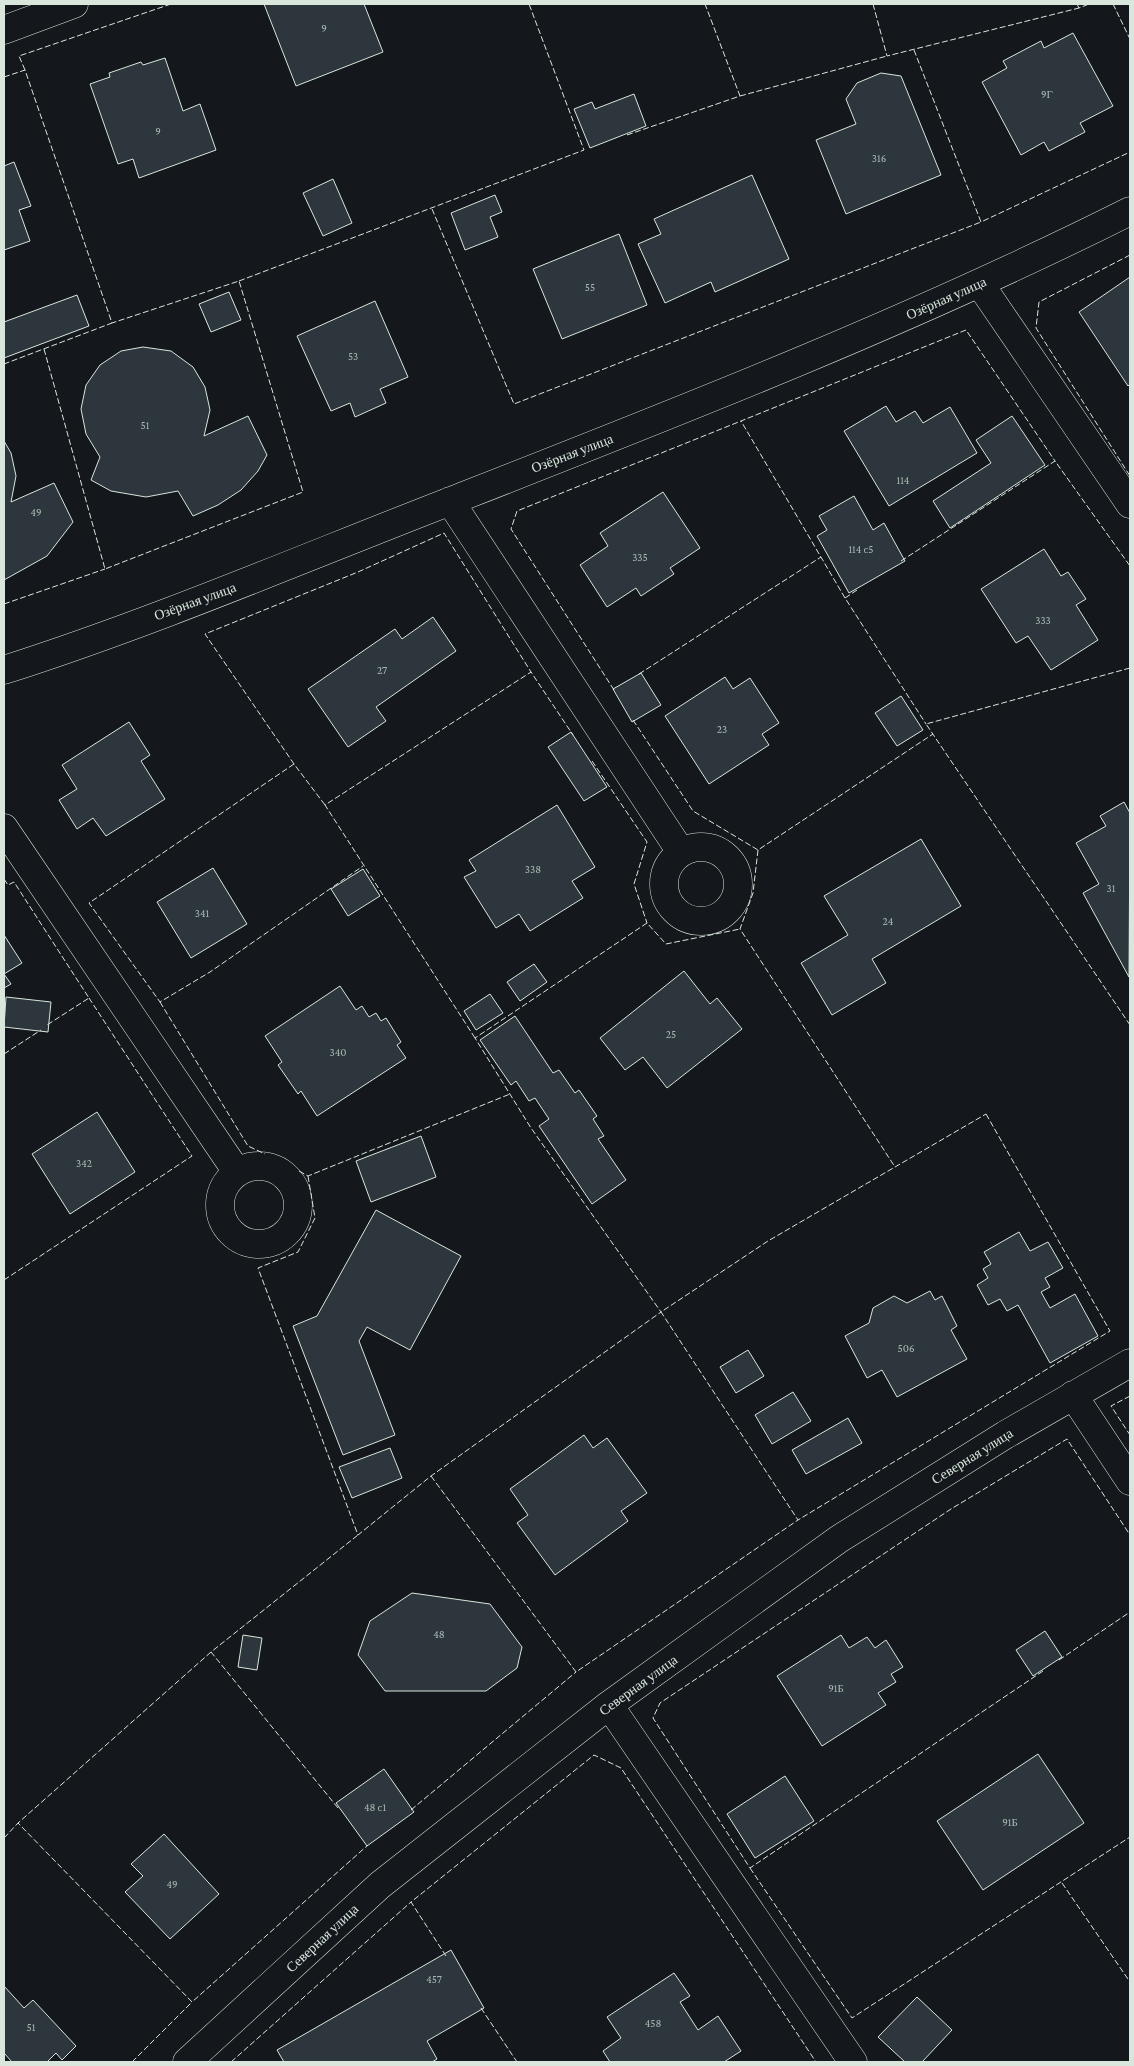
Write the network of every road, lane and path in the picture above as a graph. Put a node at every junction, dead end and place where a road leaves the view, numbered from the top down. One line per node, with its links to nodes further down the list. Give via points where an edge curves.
1 (74, 4): 2 (street)
2 (4, 30)
3 (1130, 211): 4 (street, Озёрная улица)
4 (980, 284): 5 (street, Озёрная улица, via 711,399); 6 (street)
5 (450, 501): 7 (street, Озёрная улица, via 316,556); 9 (street)
6 (1130, 504)
7 (4, 670)
8 (4, 828): 10 (street)
9 (681, 852)
10 (237, 1172)
11 (1130, 1363): 12 (street, Северная улица)
12 (1073, 1395): 13 (street); 14 (street, Северная улица, via 839,1539)
13 (1130, 1481)
14 (609, 1705): 15 (street, Северная улица, via 380,1885); 16 (street)
15 (187, 2062)
16 (853, 2062)

